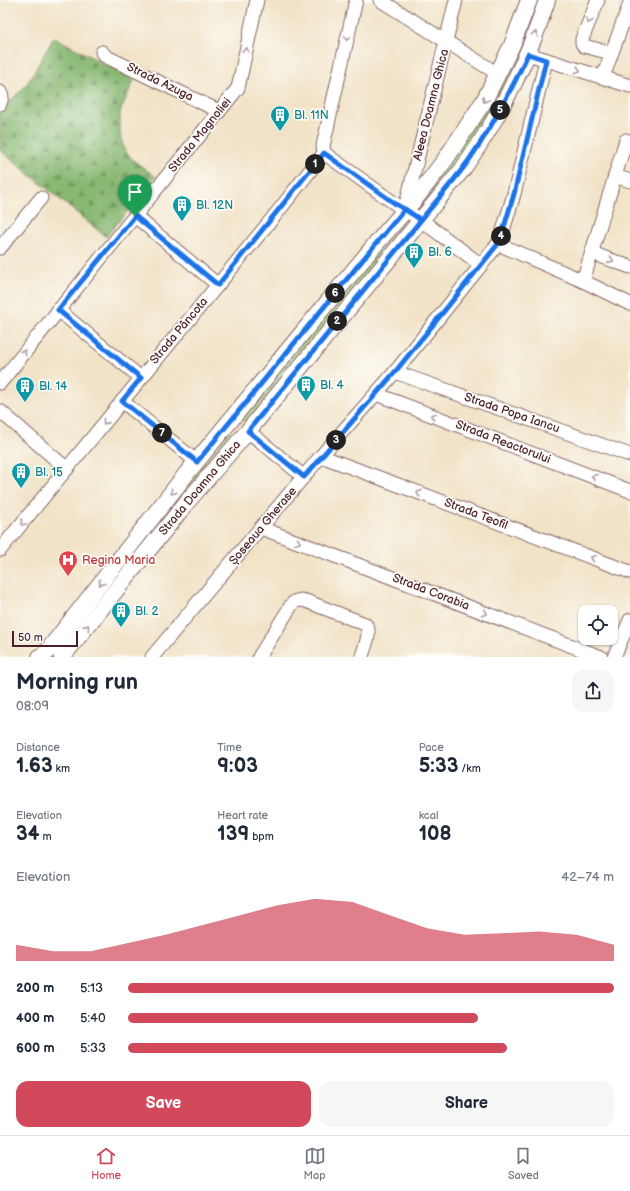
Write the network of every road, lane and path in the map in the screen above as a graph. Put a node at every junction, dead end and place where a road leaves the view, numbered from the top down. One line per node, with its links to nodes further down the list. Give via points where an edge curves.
1 (257, 0): 19 (street, Strada Magnoliei, one-way to 1, via 238,88)
2 (356, 0): 21 (street, one-way to 21, via 323,146)
3 (380, 0): 9 (street)
4 (456, 0): 9 (street, Aleea Doamna Ghica)
5 (529, 0): 14 (main road, Strada Doamna Ghica)
6 (547, 0): 12 (main road, Strada Doamna Ghica, one-way to 6)
7 (598, 0): 11 (street, one-way to 11, via 582,43 584,46)
8 (630, 3): 11 (street)
9 (446, 42): 14 (street); 25 (street, Aleea Doamna Ghica)
10 (102, 52): 19 (street, Strada Azuga, via 105,56)
11 (611, 53): 15 (street)
12 (528, 54): 13 (street); 27 (main road, Strada Doamna Ghica, via 478,148)
13 (546, 60): 15 (street, one-way to 15); 28 (street, Șoseaua Gherase, via 514,194)
14 (498, 74): 25 (main road, Strada Doamna Ghica, one-way to 25, via 460,140)
15 (603, 77): 16 (street)
16 (630, 86)
17 (0, 92): 18 (street)
18 (0, 104)
19 (219, 111): 26 (street, Strada Magnoliei)
20 (626, 140): 22 (street)
21 (324, 153): 25 (street); 34 (street, Strada Pâncota)
22 (615, 176): 23 (street); 30 (street)
23 (630, 181)
24 (41, 198): 29 (street)
25 (405, 209): 27 (street); 46 (main road, Strada Doamna Ghica)
26 (135, 216): 34 (street); 36 (street, Strada Magnoliei)
27 (421, 220): 31 (street); 43 (main road, Strada Doamna Ghica)
28 (498, 244): 31 (street, Șoseaua Gherase); 33 (street)
29 (0, 248)
30 (592, 253): 32 (street, one-way to 32); 33 (street)
31 (481, 265): 37 (street, Șoseaua Gherase)
32 (630, 267)
33 (583, 281): 35 (street)
34 (218, 285): 38 (street, Strada Pâncota)
35 (630, 304)
36 (58, 310): 38 (street); 39 (street, Strada Magnoliei, one-way to 36)
37 (395, 372): 40 (street, Șoseaua Gherase); 44 (street, Strada Popa Iancu)
38 (141, 378): 41 (street, Strada Pâncota)
39 (0, 383)
40 (376, 394): 45 (street, Șoseaua Gherase); 49 (street, Strada Reactorului, one-way to 40)
41 (122, 401): 46 (street); 47 (street, Strada Pâncota, one-way to 47)
42 (0, 412): 47 (street)
43 (248, 431): 48 (street); 55 (main road, Strada Doamna Ghica, one-way to 43)
44 (630, 455)
45 (321, 456): 48 (street, Șoseaua Gherase); 52 (street, Strada Teofil, one-way to 45)
46 (197, 462): 54 (main road, Strada Doamna Ghica, one-way to 54)
47 (68, 469): 51 (street, Strada Pâncota, one-way to 51)
48 (304, 477): 50 (street, Șoseaua Gherase)
49 (630, 491)
50 (261, 528): 56 (street, Șoseaua Gherase); 59 (street, Strada Corabia, one-way to 59)
51 (0, 550)
52 (630, 572)
53 (630, 620): 60 (street)
54 (43, 656)
55 (62, 657)
56 (152, 657)
57 (259, 657): 58 (street, via 289,608 301,600 365,624 369,632)
58 (362, 657)
59 (601, 657)
60 (614, 657)

